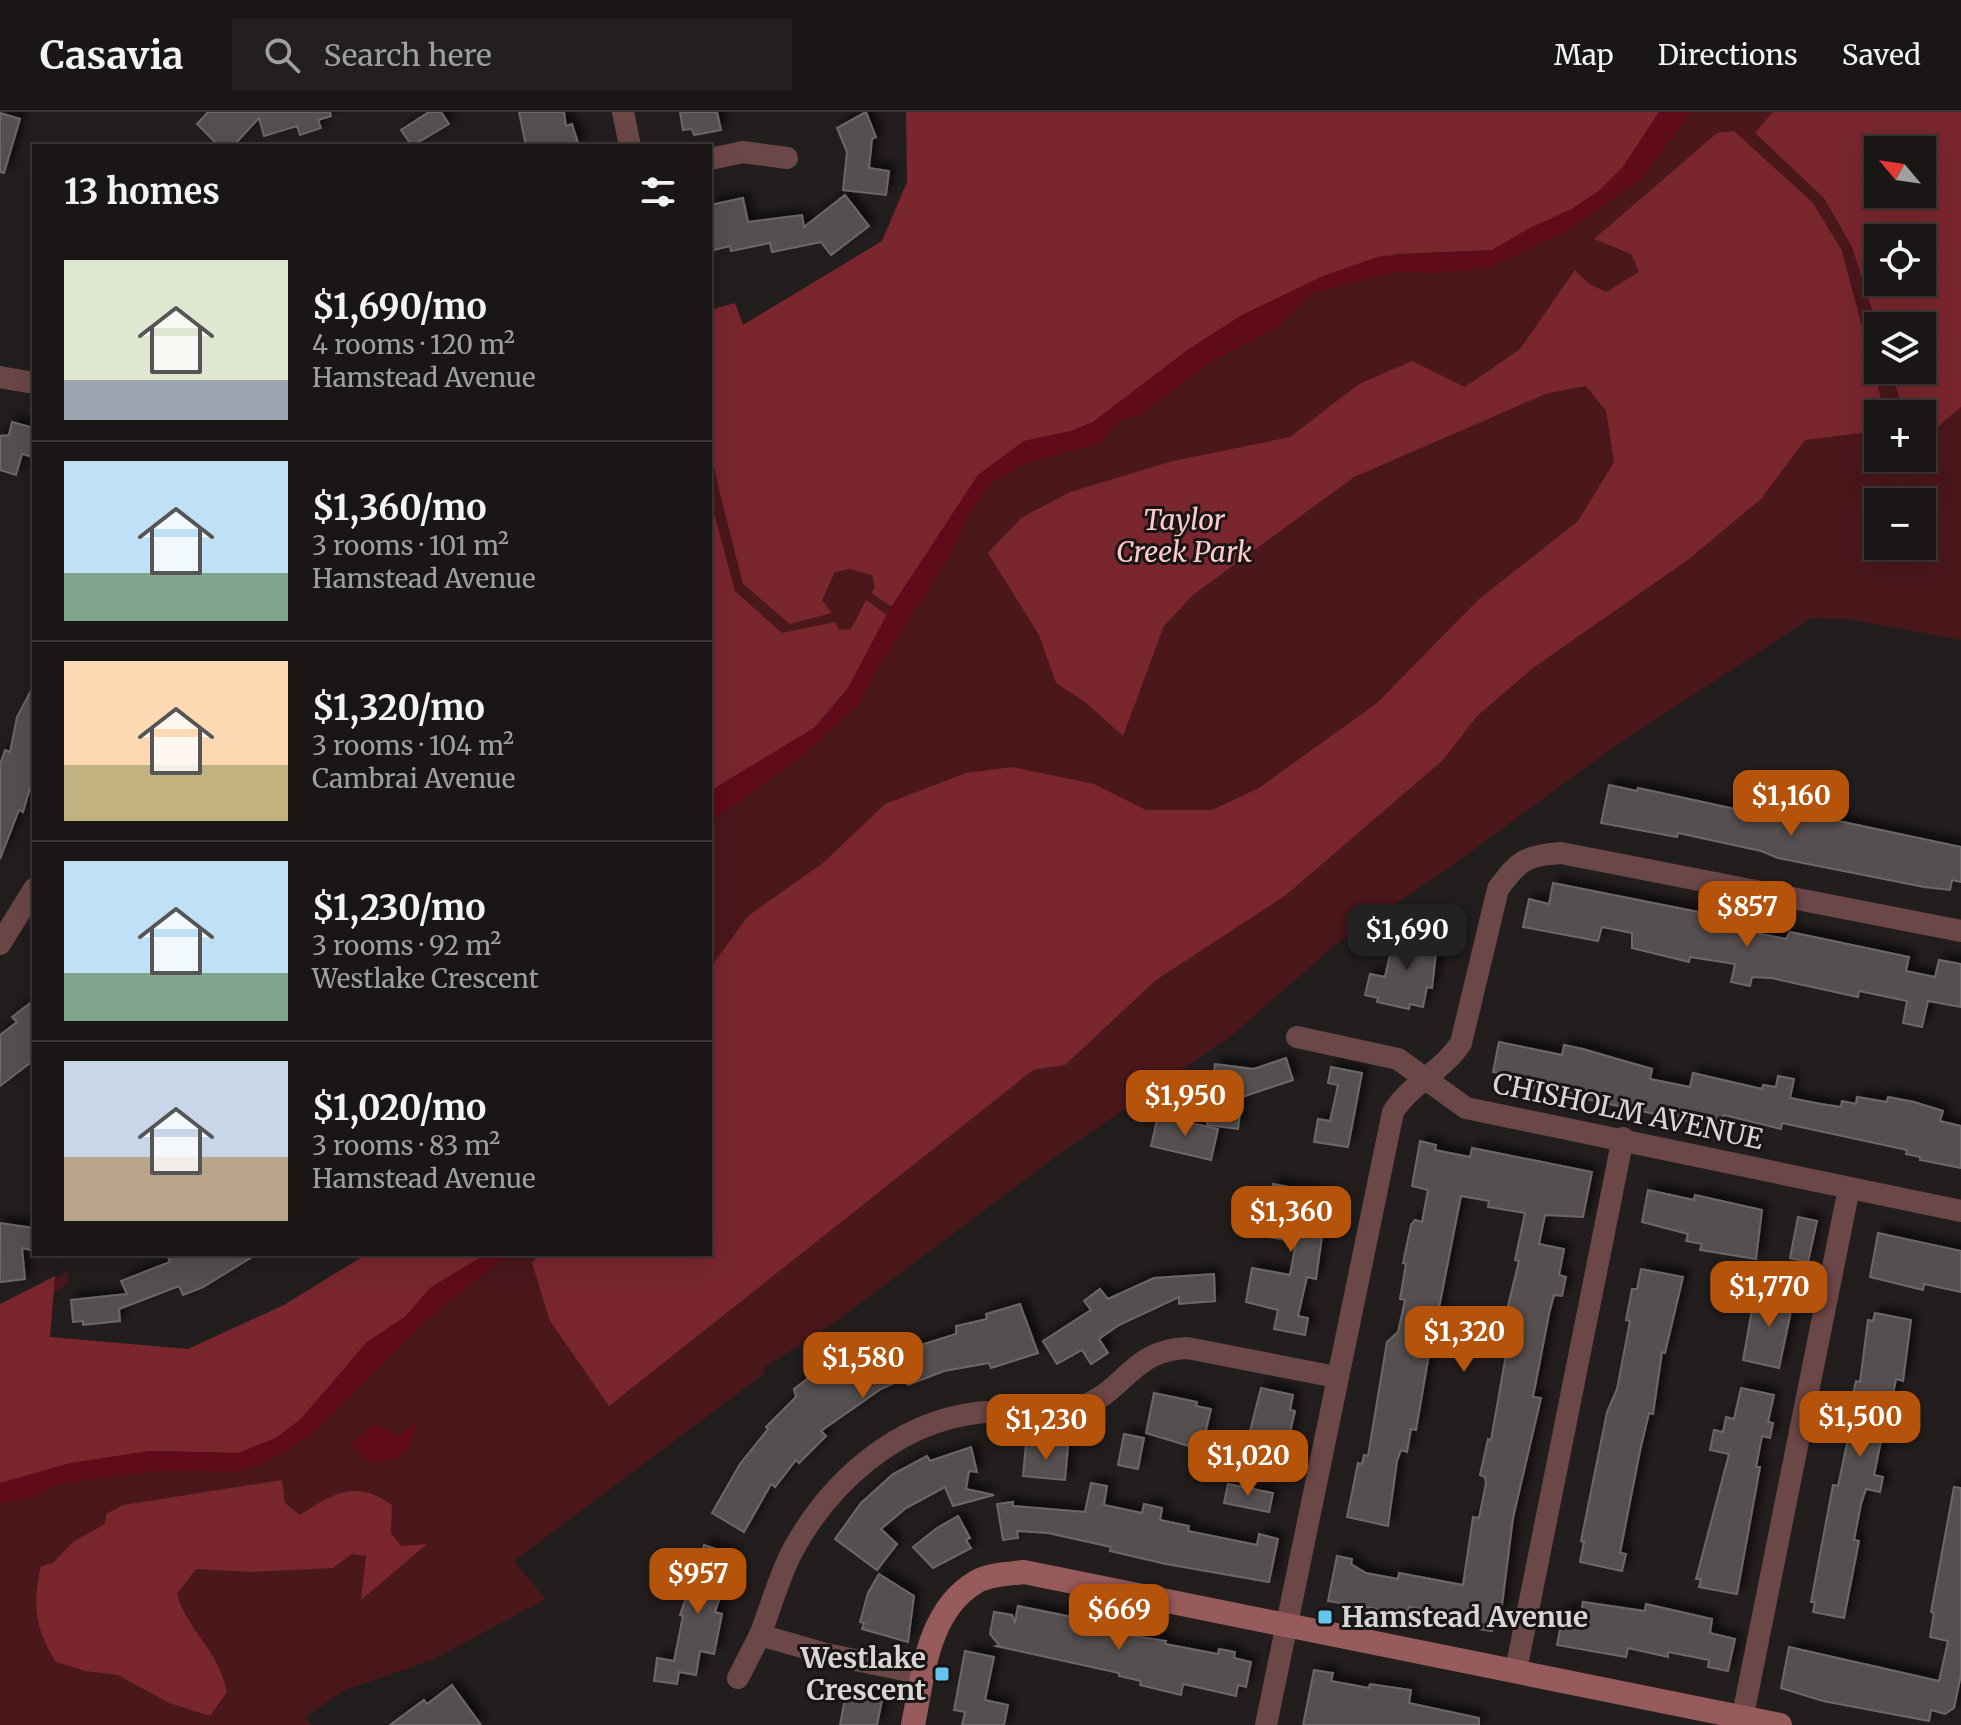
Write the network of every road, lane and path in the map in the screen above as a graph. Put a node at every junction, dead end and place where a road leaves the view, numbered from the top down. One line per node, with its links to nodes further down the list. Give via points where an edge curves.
1 (623, 112): 2 (street)
2 (630, 144)
3 (787, 158): 4 (street, via 743,152)
4 (712, 159)
5 (0, 377): 6 (street)
6 (32, 383)
7 (32, 892): 9 (street)
8 (1961, 931): 11 (street, via 1588,857 1532,855 1512,869 1498,889 1461,1043)
9 (0, 944)
10 (1297, 1037): 11 (street, CHISHOLM AVENUE, via 1398,1059)
11 (1423, 1080): 12 (street, CHISHOLM AVENUE, via 1466,1108); 15 (street, via 1393,1112)
12 (1623, 1138): 13 (street, CHISHOLM AVENUE); 18 (street)
13 (1849, 1188): 14 (street, CHISHOLM AVENUE); 21 (street)
14 (1961, 1211)
15 (1336, 1377): 16 (street); 17 (street, via 1187,1348 1164,1349 1078,1407 974,1413 920,1429 852,1471 815,1514 792,1553)
16 (1287, 1625): 18 (street); 19 (street, via 1024,1572 976,1582 941,1618); 23 (street)
17 (760, 1635): 19 (street); 20 (street)
18 (1516, 1670): 21 (street)
19 (924, 1674): 22 (street)
20 (738, 1678)
21 (1742, 1721): 24 (street)
22 (913, 1725)
23 (1266, 1725)
24 (1780, 1725)

